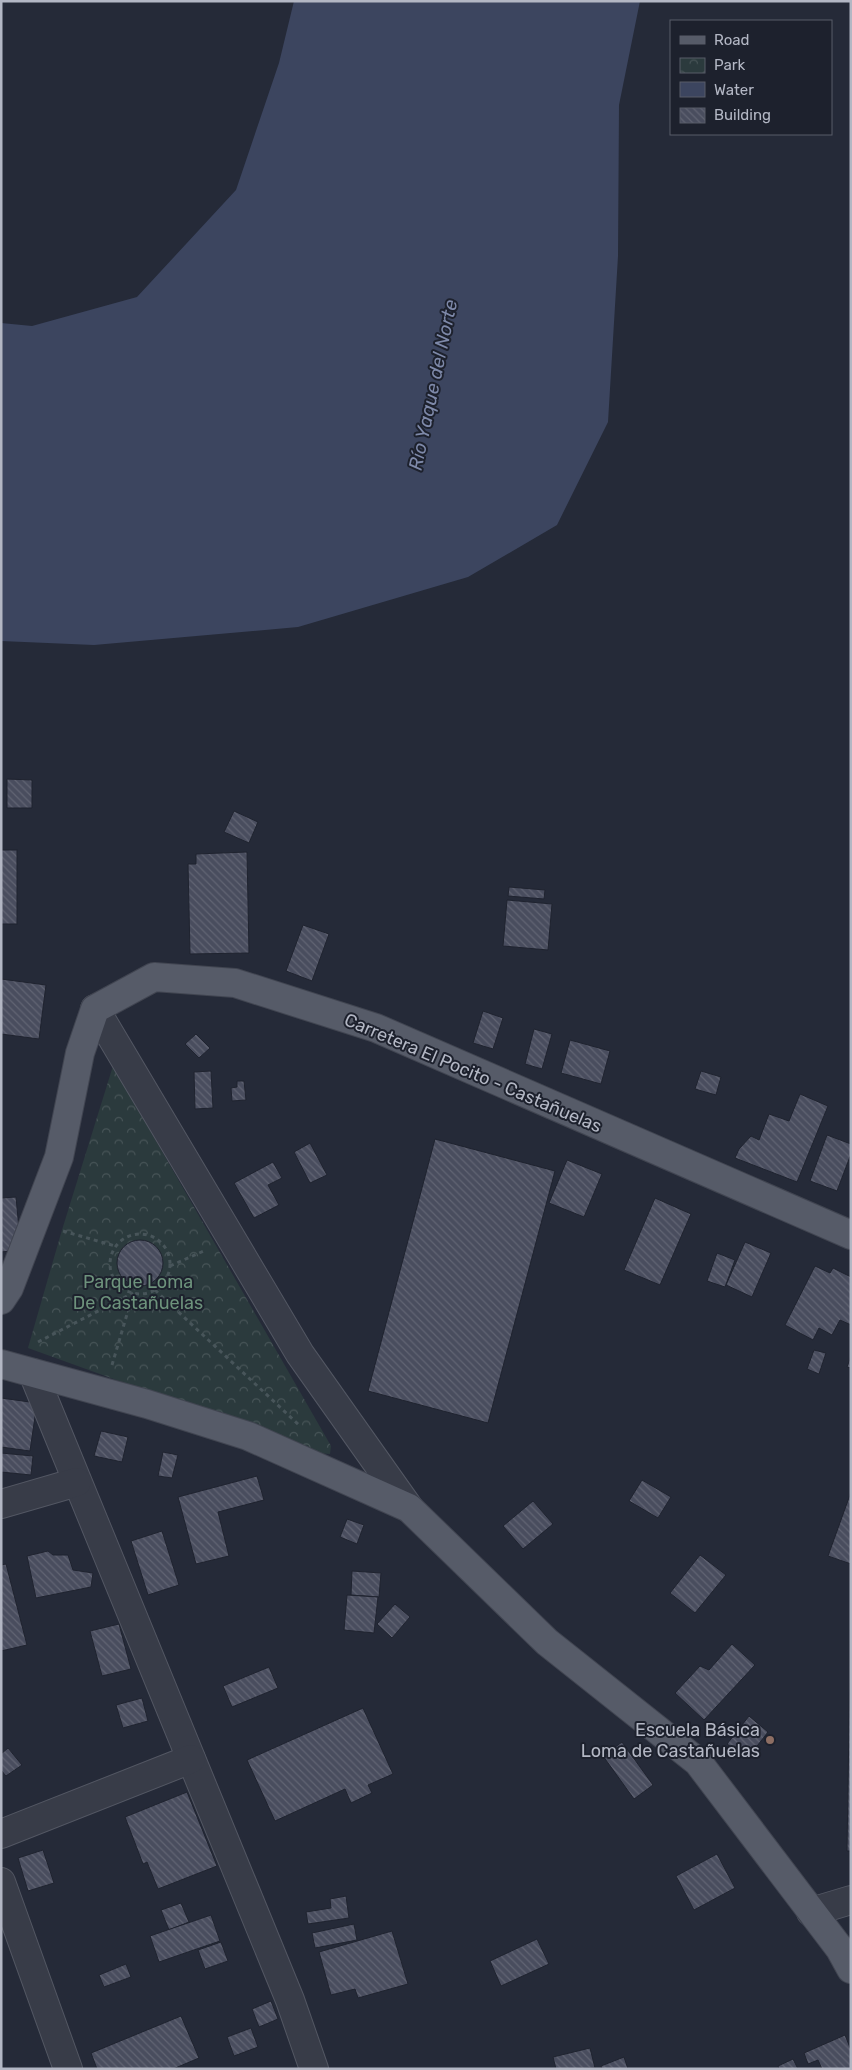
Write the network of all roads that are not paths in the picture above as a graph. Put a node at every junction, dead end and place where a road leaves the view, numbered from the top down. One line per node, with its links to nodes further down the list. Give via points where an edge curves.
1 (95, 1009): 2 (main road, Carretera El Pocito - Castañuelas, via 154,977 235,983 376,1028); 3 (main road, via 80,1053 60,1157 9,1288); 8 (street, via 300,1354)
2 (851, 1235)
3 (1, 1300)
4 (1, 1364): 5 (main road)
5 (33, 1373): 6 (street); 8 (main road, via 248,1436)
6 (77, 1482): 7 (street); 9 (street)
7 (1, 1504)
8 (409, 1508): 13 (main road, via 547,1642 698,1762)
9 (191, 1759): 10 (street); 16 (street, via 290,2000)
10 (1, 1834)
11 (1, 1882): 15 (street)
12 (851, 1900): 13 (street)
13 (811, 1912): 14 (main road)
14 (851, 1969)
15 (68, 2069)
16 (314, 2069)

